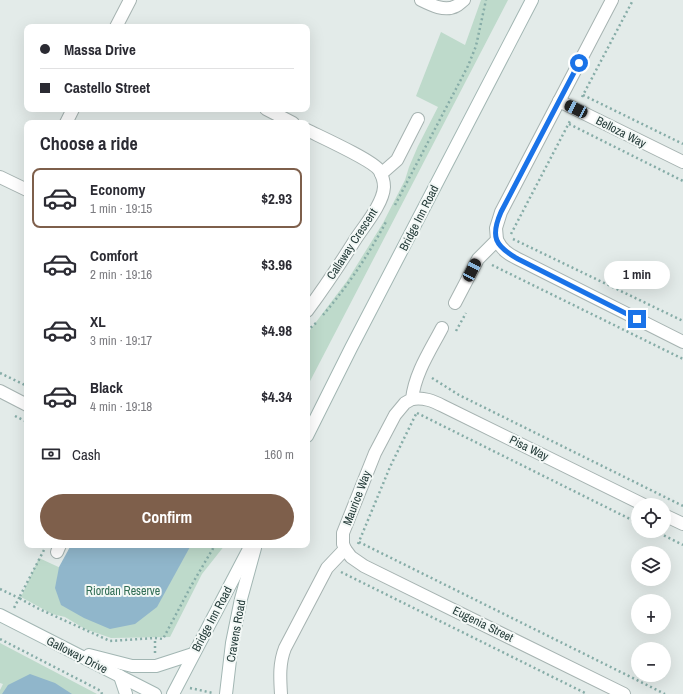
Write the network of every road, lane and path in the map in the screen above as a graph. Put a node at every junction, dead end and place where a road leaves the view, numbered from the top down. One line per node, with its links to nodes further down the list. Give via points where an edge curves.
1 (130, 0): 8 (street)
2 (421, 0): 3 (street, via 442,8 455,7)
3 (464, 0)
4 (486, 0): 21 (path, via 476,46 468,66)
5 (532, 0): 42 (street, Bridge Inn Road)
6 (612, 0): 9 (street)
7 (634, 0): 15 (path, via 583,95)
8 (118, 24)
9 (559, 101): 16 (street, Belloza Way); 24 (street, via 501,212 496,228)
10 (272, 112): 12 (street)
11 (418, 118): 17 (street, via 397,160)
12 (287, 120)
13 (569, 124): 19 (path)
14 (310, 132): 17 (street, via 368,162)
15 (683, 144)
16 (683, 162)
17 (381, 174): 27 (street, Callaway Crescent, via 384,187 373,214)
18 (0, 177): 20 (street)
19 (683, 181)
20 (24, 189)
21 (393, 208)
22 (390, 215): 28 (path, via 359,268)
23 (509, 237): 30 (path)
24 (497, 240): 26 (street, via 478,258); 33 (street, via 501,248 518,259)
25 (491, 264): 34 (path)
26 (455, 303)
27 (310, 307)
28 (322, 315)
29 (318, 321): 31 (path)
30 (683, 321)
31 (310, 328)
32 (442, 328): 39 (street, via 418,374)
33 (683, 342)
34 (683, 359)
35 (0, 372): 37 (path)
36 (432, 378): 44 (path, via 458,395)
37 (24, 384)
38 (0, 391): 40 (street)
39 (412, 399): 43 (street, Pisa Way, via 428,399); 55 (street, Maurice Way, via 395,415 369,466 343,533)
40 (24, 403)
41 (417, 413): 46 (path)
42 (310, 430)
43 (631, 499)
44 (683, 506)
45 (671, 518): 47 (street)
46 (631, 520)
47 (683, 524)
48 (669, 538): 50 (path)
49 (359, 542): 74 (path)
50 (683, 545)
51 (44, 548): 58 (path)
52 (213, 548): 60 (path, via 163,639)
53 (249, 548): 63 (street, Bridge Inn Road)
54 (255, 548): 70 (street, Cravens Road, via 232,643)
55 (345, 549): 71 (street, via 327,568 285,648 280,668); 73 (street, Eugenia Street, via 364,566)
56 (341, 572): 72 (path)
57 (0, 589): 58 (path)
58 (19, 598): 60 (path, via 110,641)
59 (0, 615): 62 (street, Galloway Drive)
60 (155, 638): 64 (path)
61 (0, 639): 66 (path, via 101,691)
62 (68, 650): 64 (street, via 132,666); 65 (street, Galloway Drive)
63 (193, 654): 64 (street); 69 (street, Bridge Inn Road)
64 (156, 666)
65 (120, 676): 67 (street); 68 (street, Galloway Drive)
66 (102, 694)
67 (126, 694)
68 (155, 694)
69 (173, 694)
70 (226, 694)
71 (281, 694)
72 (587, 694)
73 (624, 694)
74 (665, 694)

